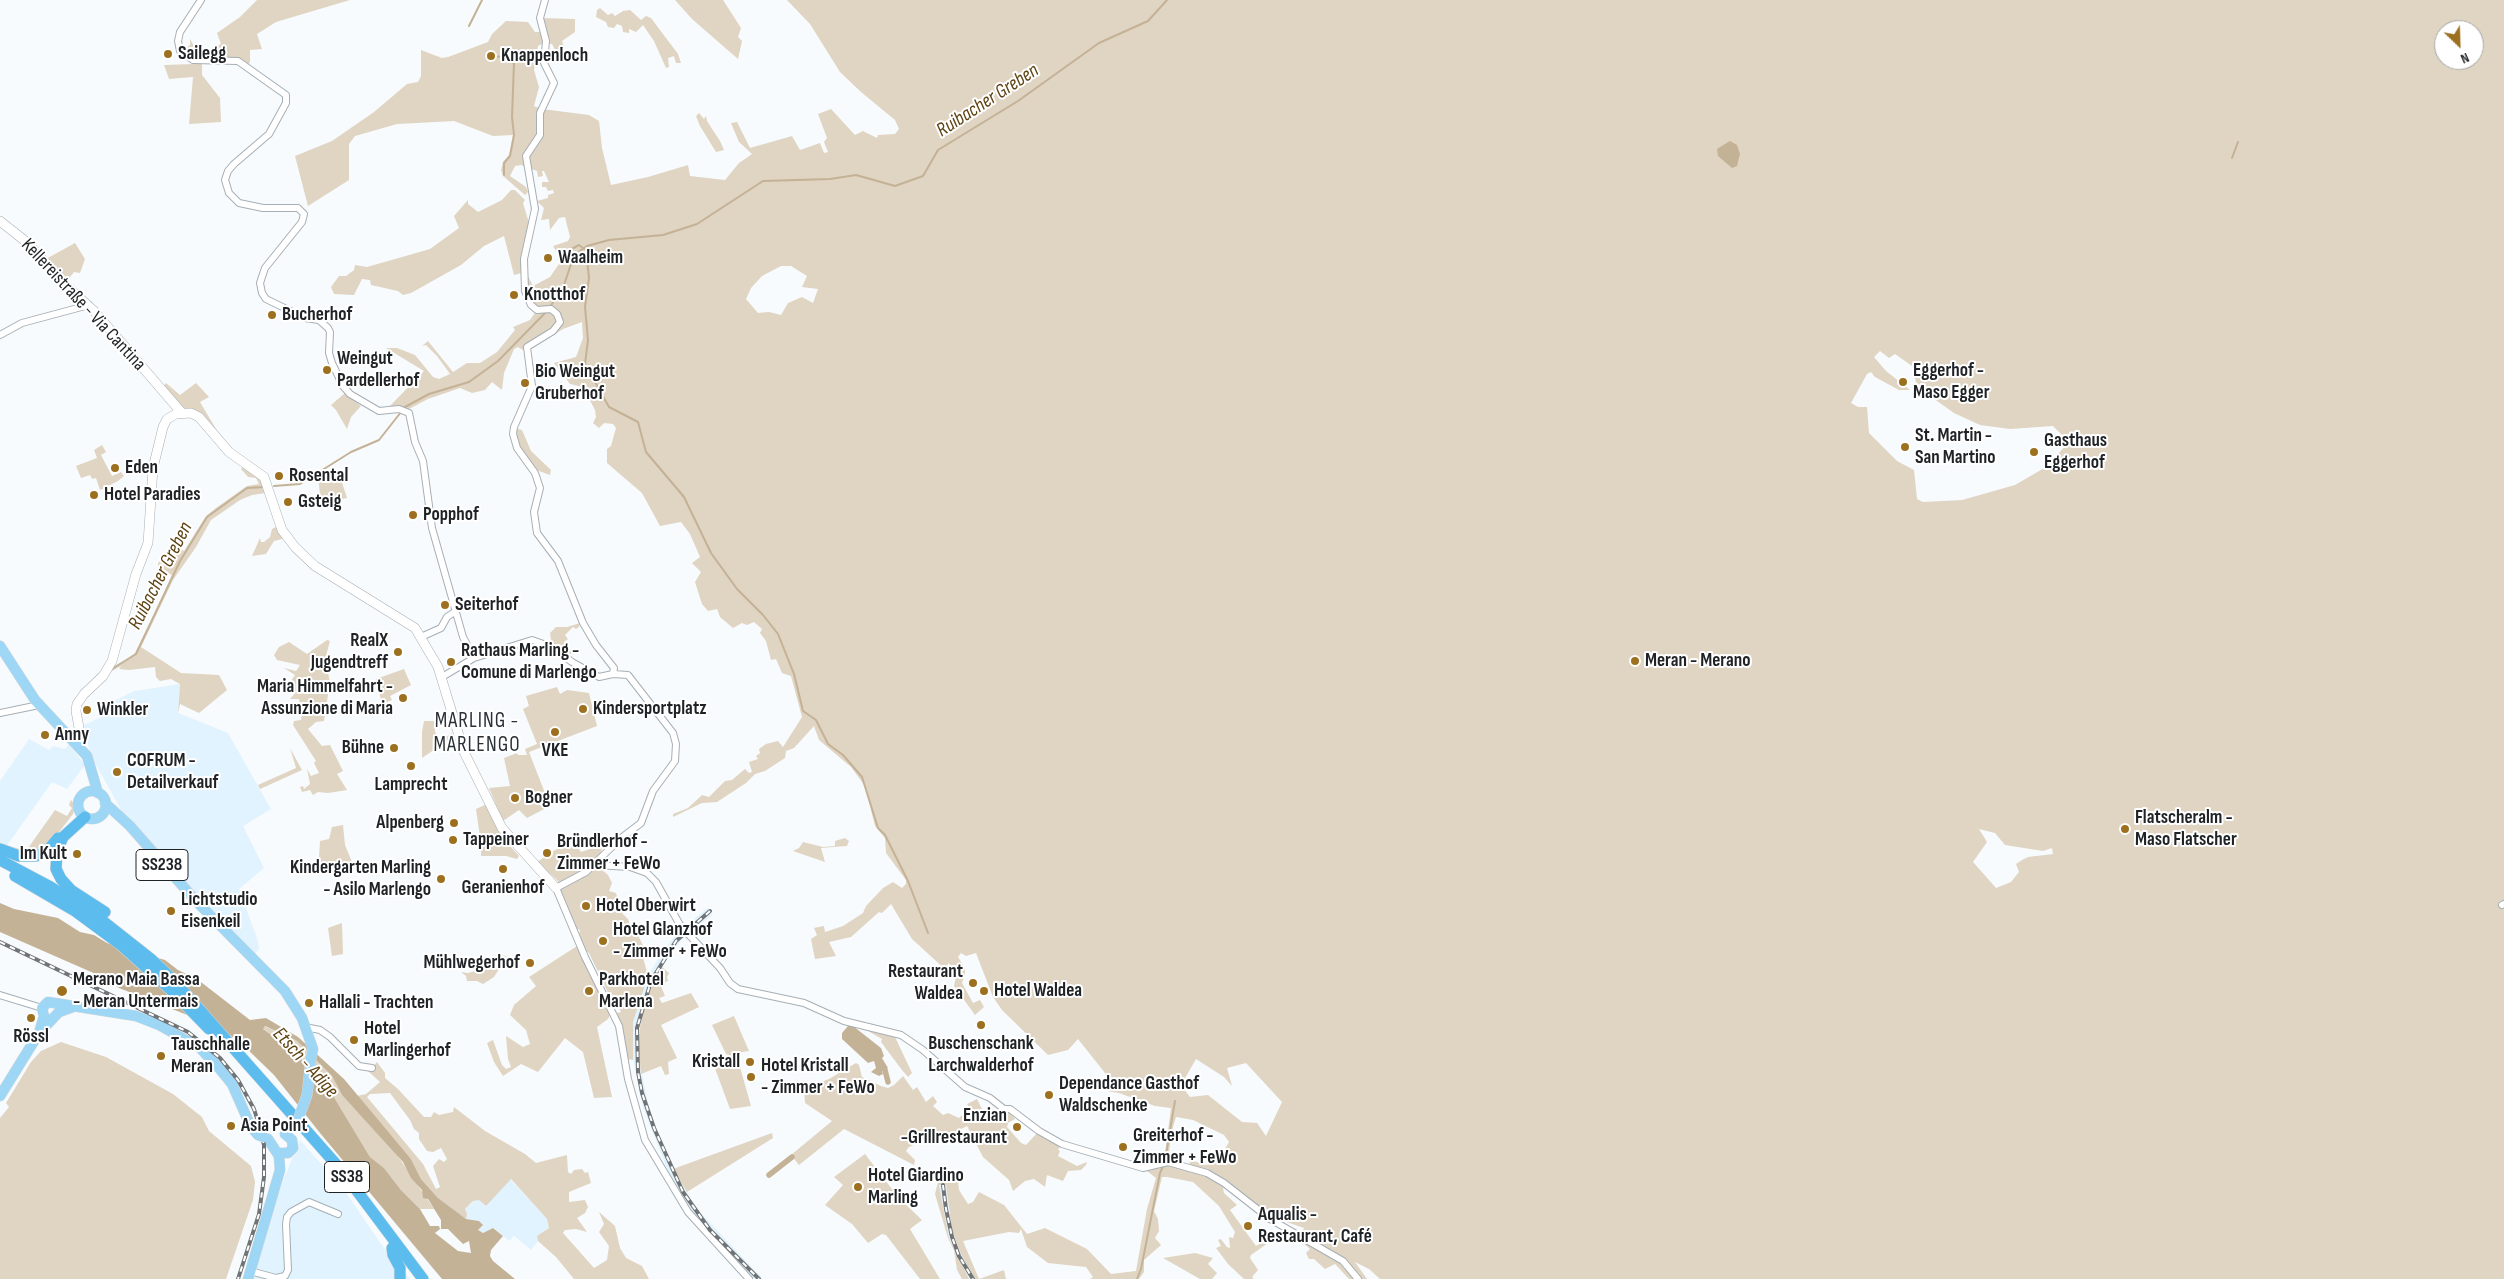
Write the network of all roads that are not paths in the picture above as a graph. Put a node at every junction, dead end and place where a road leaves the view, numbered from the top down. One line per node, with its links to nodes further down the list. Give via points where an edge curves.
1 (201, 0): 7 (street, via 180,32 180,52 193,60 238,61 286,95 285,106 269,134 234,164 225,180 229,193 239,203 263,208 298,208 304,214 302,222 265,268 260,283 264,296 296,314 319,320 328,328 330,357 350,394 379,411 409,413 413,436 423,461 432,528)
2 (545, 0): 11 (street, via 540,18 546,42 544,63 554,83 540,113 540,135 526,156 535,209 524,259 525,291 531,305 537,310 552,309 560,322 553,331 527,347 532,386 513,434 517,448 535,474 540,488 534,512 537,533 558,561 596,645 614,668)
3 (0, 221): 4 (street, Kellereistraße - Via Cantina, via 29,244 62,282)
4 (89, 305): 5 (street, via 22,323); 6 (street, Kellereistraße - Via Cantina, via 164,392)
5 (0, 335)
6 (178, 413): 8 (street, via 197,415 229,452 264,477 282,530 294,548 315,566 407,621); 15 (street, via 167,419 158,440 148,542 112,661 103,676 79,698 76,711 81,734)
7 (456, 611): 8 (street, via 447,617 441,628); 10 (street)
8 (421, 637): 12 (street)
9 (0, 646): 13 (main road, SS238)
10 (474, 658): 11 (street, via 532,640 552,647 599,677); 12 (street)
11 (613, 674): 25 (street, via 628,675 636,684 667,724 676,744 676,754 675,761 654,791 641,823 620,839)
12 (442, 677): 27 (street, via 464,752 502,828)
13 (39, 705): 14 (street); 15 (main road, SS238)
14 (0, 713)
15 (78, 745): 16 (main road, SS238, via 87,756)
16 (92, 772): 17 (main road); 18 (main road, SS238)
17 (85, 792): 18 (main road); 20 (main road, via 79,799)
18 (98, 793): 19 (main road, SS238)
19 (105, 803): 21 (main road); 22 (main road, SS238)
20 (82, 814): 21 (main road, via 92,818); 23 (highway, via 42,854 25,857); 28 (highway, via 63,837 57,851 56,869 60,879 114,918)
21 (100, 816): 22 (main road)
22 (119, 817): 31 (main road, SS238, via 286,991)
23 (0, 850)
24 (0, 860): 28 (highway, SS38, via 49,886 112,927)
25 (596, 865): 27 (street); 42 (street, bridge, via 630,867 647,873 656,882 680,925 738,989 804,1003 844,1021 900,1035 923,1050 965,1087 990,1098 1004,1109 1010,1109 1062,1144 1143,1168 1168,1162 1207,1173 1270,1219 1343,1261)
26 (0, 868): 36 (highway, SS38, via 75,911 121,945 172,990 346,1186)
27 (556, 888): 41 (street, via 619,1026 628,1079 645,1140 692,1218)
28 (151, 959): 40 (highway, SS38, via 201,1009 354,1186)
29 (0, 995): 30 (street)
30 (50, 1012): 33 (main road); 34 (main road, via 73,1007 136,1016 182,1036 200,1048 232,1084 251,1128)
31 (305, 1027): 32 (street, via 320,1030 359,1066); 34 (main road, SS238, bridge, via 311,1058 307,1095)
32 (372, 1068)
33 (0, 1096)
34 (280, 1139): 37 (main road, via 280,1170)
35 (338, 1214): 37 (street, via 309,1202 291,1212 286,1224 288,1270 285,1276)
36 (392, 1248): 38 (highway, via 400,1268); 39 (highway, SS38)
37 (249, 1275)
38 (400, 1279)
39 (415, 1279)
40 (423, 1279)
41 (749, 1279)
42 (1358, 1279)

